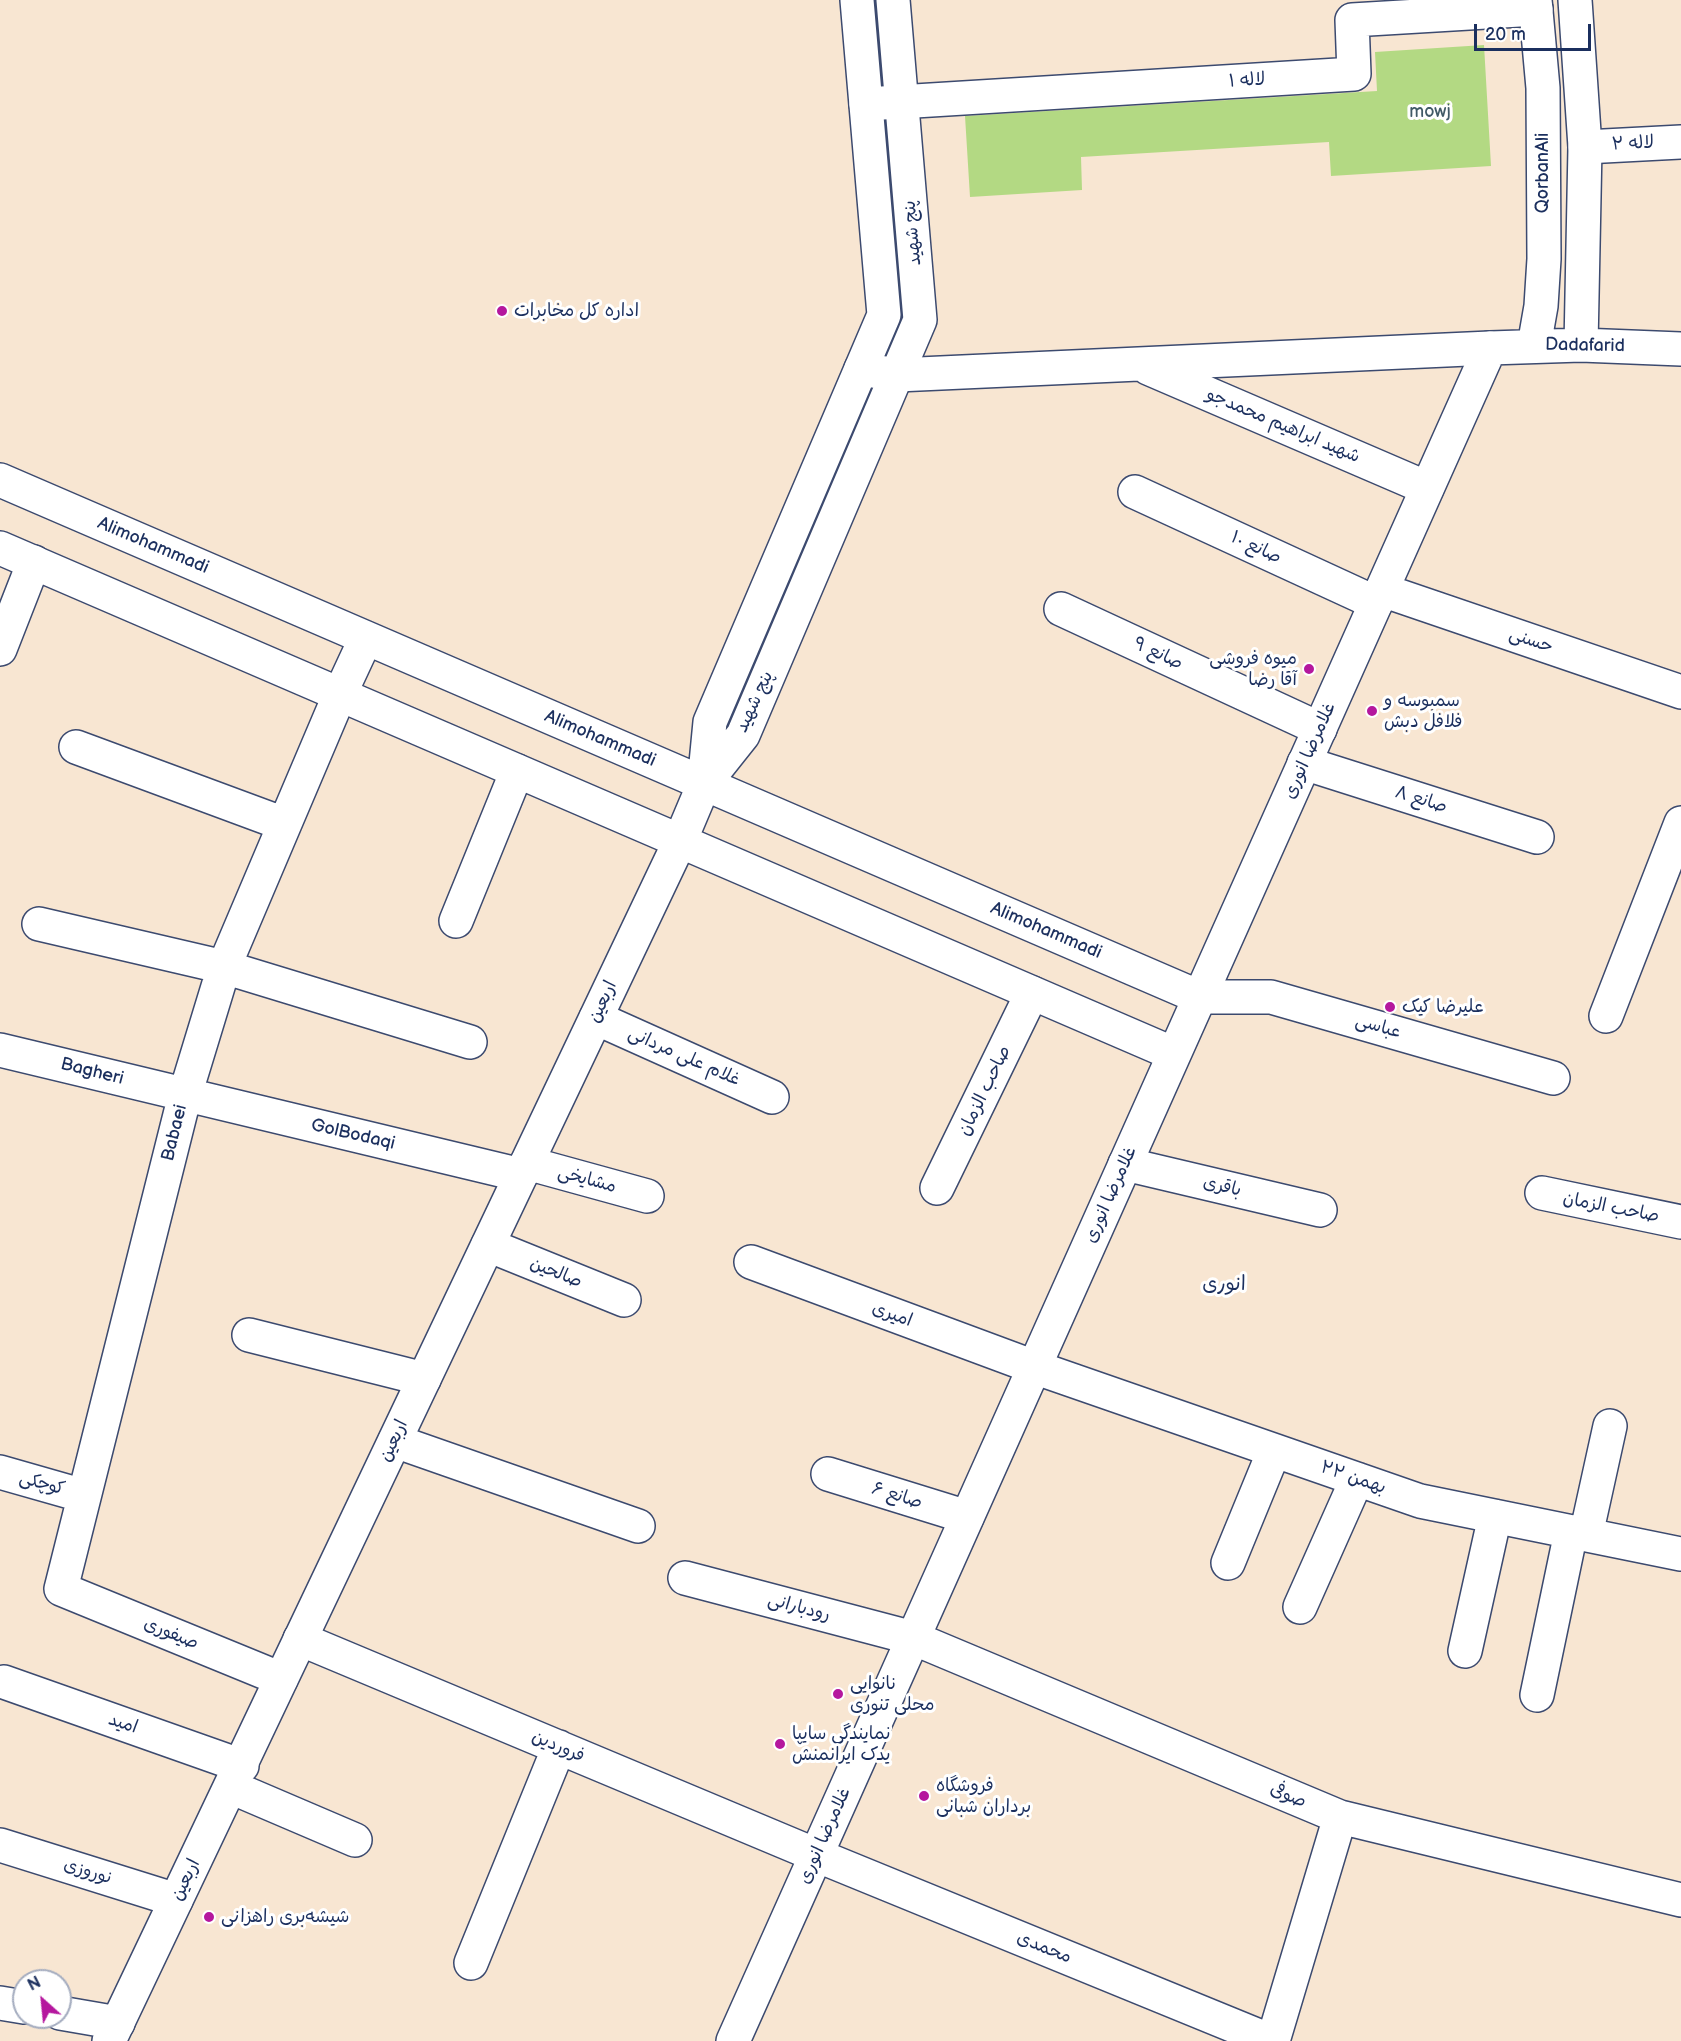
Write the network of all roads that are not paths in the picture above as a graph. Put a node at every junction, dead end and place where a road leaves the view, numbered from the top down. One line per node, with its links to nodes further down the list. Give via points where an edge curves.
1 (857, 0): 8 (street, پنج شهید)
2 (893, 0): 7 (street, پنج شهید)
3 (1575, 0): 5 (street)
4 (1536, 5): 6 (street, QorbanAli); 7 (street, لاله ۱, via 1352,20 1354,74)
5 (1582, 85): 6 (street); 10 (street)
6 (1543, 88): 12 (street, QorbanAli, via 1544,259)
7 (902, 101): 8 (street); 17 (street, پنج شهید, via 920,320)
8 (866, 104): 16 (street, پنج شهید, via 885,315)
9 (1681, 142): 10 (street, لاله ۲)
10 (1585, 147): 11 (street)
11 (1581, 345): 12 (street, Dadafarid); 14 (street, Dadafarid)
12 (1534, 346): 13 (street, Dadafarid)
13 (1490, 348): 15 (street, Dadafarid); 19 (street, غلامرضا انوری)
14 (1681, 349)
15 (1139, 364): 17 (street, Dadafarid); 19 (street, شهید ابراهیم محمدجو)
16 (861, 369): 17 (street, Dadafarid); 33 (street, پنج شهید, via 710,722)
17 (897, 375): 33 (street, پنج شهید, via 743,735)
18 (0, 480): 25 (street, Alimohammadi)
19 (1427, 488): 23 (street, غلامرضا انوری)
20 (1135, 492): 23 (street, صانع ۱۰)
21 (0, 548): 22 (street)
22 (34, 562): 26 (street); 28 (street)
23 (1379, 597): 27 (street, حسنی); 29 (street, غلامرضا انوری)
24 (1061, 609): 29 (street, صانع ۹)
25 (366, 638): 28 (street, Babaei); 33 (street, Alimohammadi)
26 (0, 649)
27 (1681, 692)
28 (340, 694): 32 (street); 35 (street, Babaei)
29 (1320, 729): 31 (street, غلامرضا انوری)
30 (76, 747): 35 (street)
31 (1304, 763): 36 (street, صانع ۸); 42 (street, غلامرضا انوری)
32 (517, 771): 37 (street); 38 (street)
33 (704, 783): 37 (street, اربعین); 42 (street, Alimohammadi)
34 (1681, 823): 43 (street)
35 (284, 824): 40 (street, Babaei)
36 (1537, 837)
37 (680, 841): 41 (street); 44 (street, اربعین)
38 (456, 921)
39 (39, 924): 40 (street)
40 (224, 967): 45 (street); 49 (street, Babaei)
41 (1032, 993): 47 (street); 53 (street, صاحب الزمان)
42 (1199, 997): 47 (street, غلامرضا انوری); 48 (street, عباسی, via 1270,997)
43 (1606, 1016)
44 (596, 1018): 50 (street, غلام علی مردانی); 52 (street, اربعین)
45 (470, 1042)
46 (0, 1050): 49 (street, Bagheri)
47 (1174, 1054): 51 (street, غلامرضا انوری)
48 (1553, 1078)
49 (184, 1095): 52 (street, GolBodaqi); 70 (street, Babaei)
50 (772, 1097)
51 (1125, 1164): 56 (street, باقری); 62 (street, غلامرضا انوری)
52 (524, 1169): 55 (street, مشایخی); 58 (street, اربعین)
53 (937, 1188)
54 (1542, 1193): 57 (street, صاحب الزمان)
55 (647, 1196)
56 (1320, 1210)
57 (1681, 1222)
58 (488, 1245): 60 (street, صالحین); 63 (street, اربعین)
59 (751, 1262): 62 (street, امیری)
60 (624, 1300)
61 (249, 1335): 63 (street)
62 (1034, 1367): 66 (street, ۲۲ بهمن); 72 (street, غلامرضا انوری)
63 (423, 1379): 65 (street, اربعین)
64 (1610, 1426): 74 (street)
65 (395, 1441): 73 (street); 81 (street, اربعین)
66 (1274, 1451): 69 (street, ۲۲ بهمن); 76 (street)
67 (0, 1472): 70 (street, کوچکی)
68 (828, 1474): 72 (street, صانع ۶)
69 (1357, 1479): 71 (street, ۲۲ بهمن, via 1420,1501); 79 (street)
70 (84, 1496): 78 (street, Babaei)
71 (1495, 1516): 74 (street, ۲۲ بهمن); 82 (street)
72 (967, 1517): 80 (street, غلامرضا انوری)
73 (638, 1526)
74 (1579, 1533): 75 (street, ۲۲ بهمن); 85 (street)
75 (1681, 1554)
76 (1228, 1563)
77 (685, 1578): 80 (street, رودبارانی)
78 (61, 1589): 83 (street, صیفوری)
79 (1300, 1607)
80 (913, 1638): 88 (street, صوفی); 91 (street, غلامرضا انوری)
81 (300, 1639): 83 (street, اربعین); 86 (street, فروردین)
82 (1465, 1651)
83 (281, 1679): 87 (street, اربعین)
84 (4, 1682): 87 (street, امید)
85 (1537, 1695)
86 (559, 1747): 91 (street, فروردین); 94 (street)
87 (236, 1776): 89 (street, امید); 92 (street, اربعین)
88 (1340, 1817): 93 (street, صوفی); 98 (street)
89 (355, 1840)
90 (0, 1845): 92 (street, نوروزی)
91 (816, 1855): 97 (street, غلامرضا انوری); 98 (street, محمدی)
92 (176, 1900): 96 (street, اربعین)
93 (1681, 1900)
94 (471, 1963)
95 (72, 2017): 96 (street)
96 (113, 2032)
97 (733, 2041)
98 (1272, 2041)

